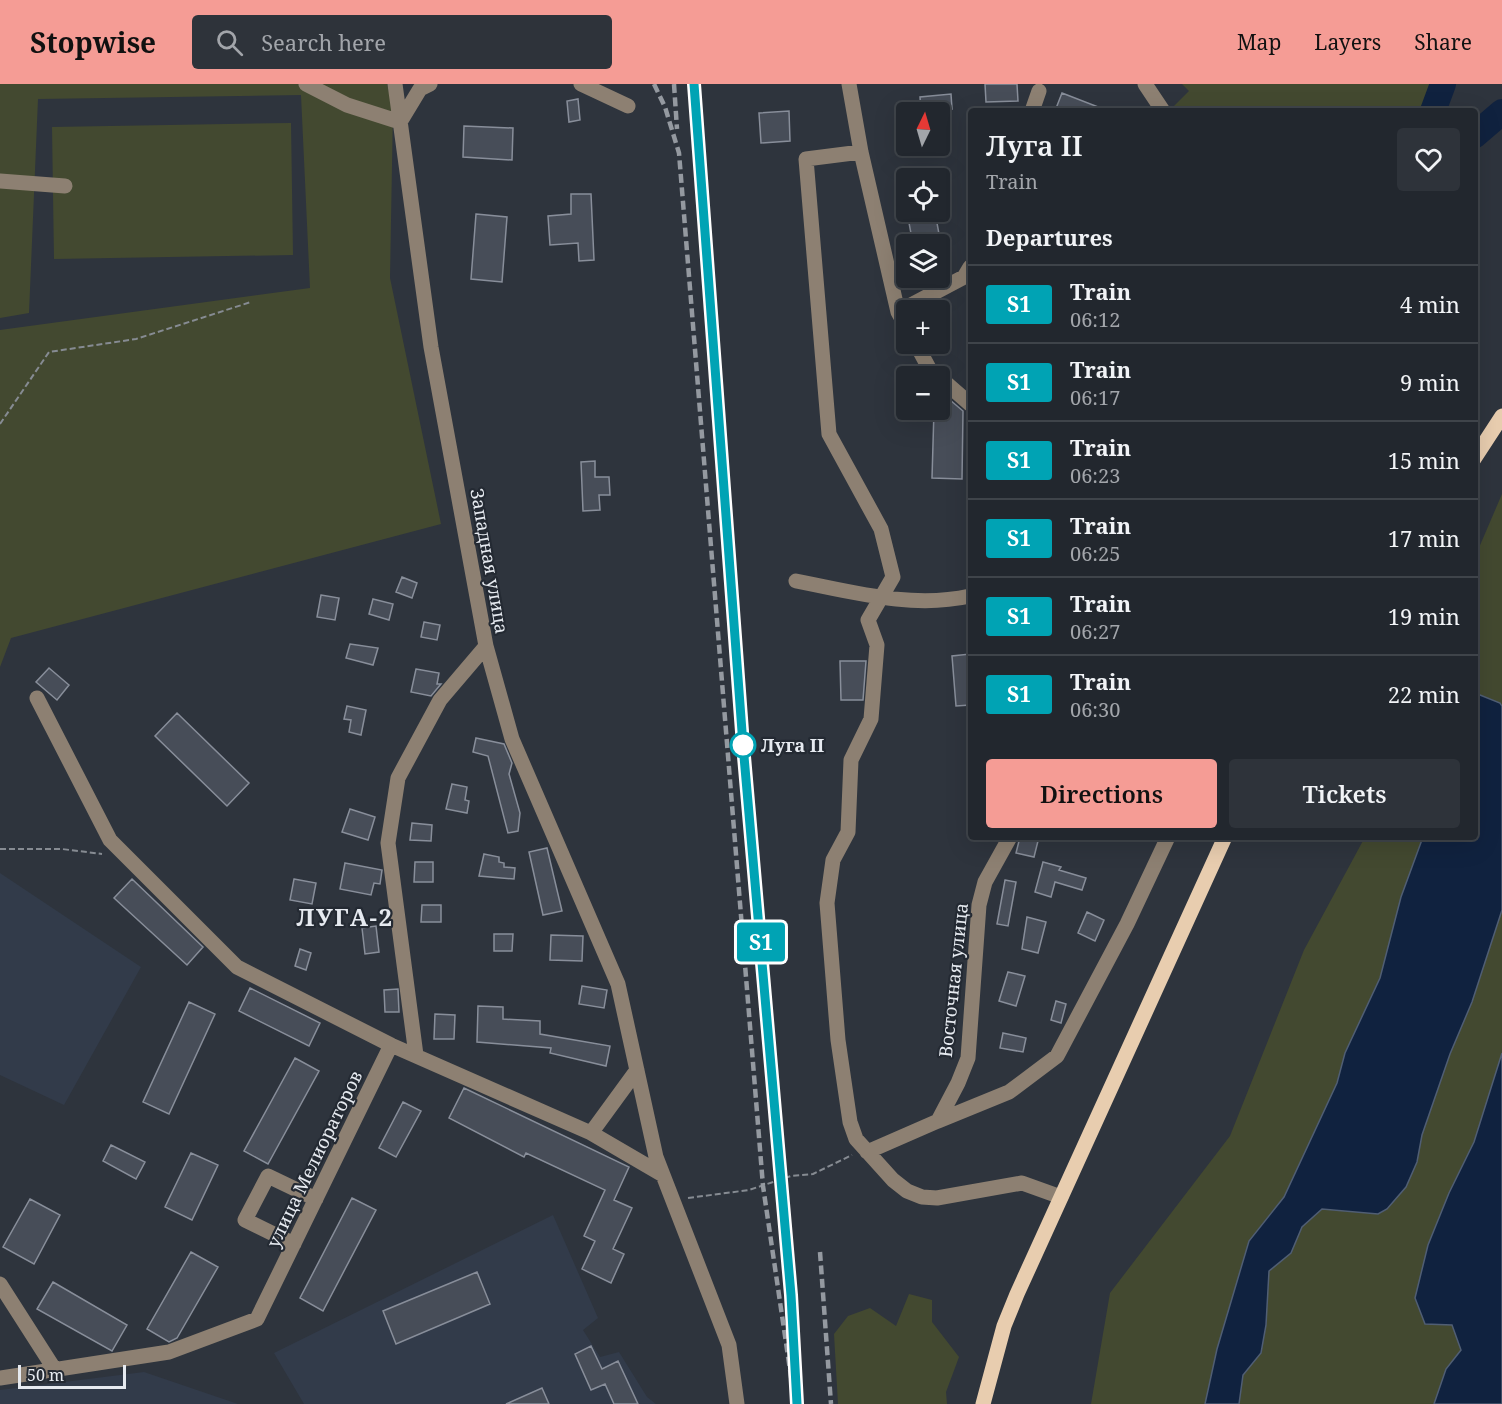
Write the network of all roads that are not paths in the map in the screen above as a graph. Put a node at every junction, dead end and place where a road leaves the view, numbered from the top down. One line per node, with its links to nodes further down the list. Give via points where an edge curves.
1 (306, 84): 11 (street, via 347,105)
2 (395, 84): 11 (street, Западная улица)
3 (430, 84): 11 (street, via 420,89)
4 (581, 84): 8 (street)
5 (849, 84): 12 (street)
6 (1145, 84): 10 (street)
7 (1039, 91): 9 (street)
8 (628, 106)
9 (1033, 108)
10 (1161, 108)
11 (400, 122): 25 (street, Западная улица, via 431,347)
12 (861, 152): 17 (street); 24 (street, via 806,159 807,191 829,434 881,529 893,577)
13 (0, 181): 14 (street)
14 (65, 186)
15 (968, 270): 16 (street, via 964,277)
16 (921, 300)
17 (896, 303)
18 (950, 387): 19 (street)
19 (968, 402)
20 (1502, 416): 21 (main road)
21 (1478, 447)
22 (796, 581): 24 (street)
23 (968, 597): 24 (street, via 951,601)
24 (883, 599): 35 (street, via 868,620 877,645 871,718 851,760 848,832 833,860 827,903 838,1040 850,1122 856,1139)
25 (486, 646): 31 (street, Западная улица, via 440,700 398,778 388,843); 32 (street, via 512,739 618,984)
26 (36, 698): 30 (street, via 110,840 237,967)
27 (1008, 840): 33 (street, Восточная улица, via 991,868 979,905 968,1058)
28 (1167, 840): 33 (street, via 1057,1056 1009,1092)
29 (1224, 840): 37 (main road)
30 (392, 1045): 31 (street); 38 (street, улица Мелиораторов)
31 (416, 1055): 34 (street)
32 (637, 1070): 34 (street); 36 (street)
33 (938, 1121): 35 (street)
34 (591, 1133): 36 (street)
35 (867, 1152): 37 (street, via 893,1180 922,1197 937,1198 1022,1183)
36 (663, 1175): 43 (street, via 729,1345)
37 (1061, 1197): 44 (main road, via 1004,1326)
38 (316, 1199): 39 (street, улица Мелиораторов); 39 (street, via 268,1176 245,1220)
39 (294, 1244): 41 (street, улица Мелиораторов, via 257,1318 169,1352)
40 (0, 1284): 41 (street)
41 (56, 1370): 42 (street, улица Мелиораторов)
42 (0, 1378)
43 (737, 1404)
44 (983, 1404)

